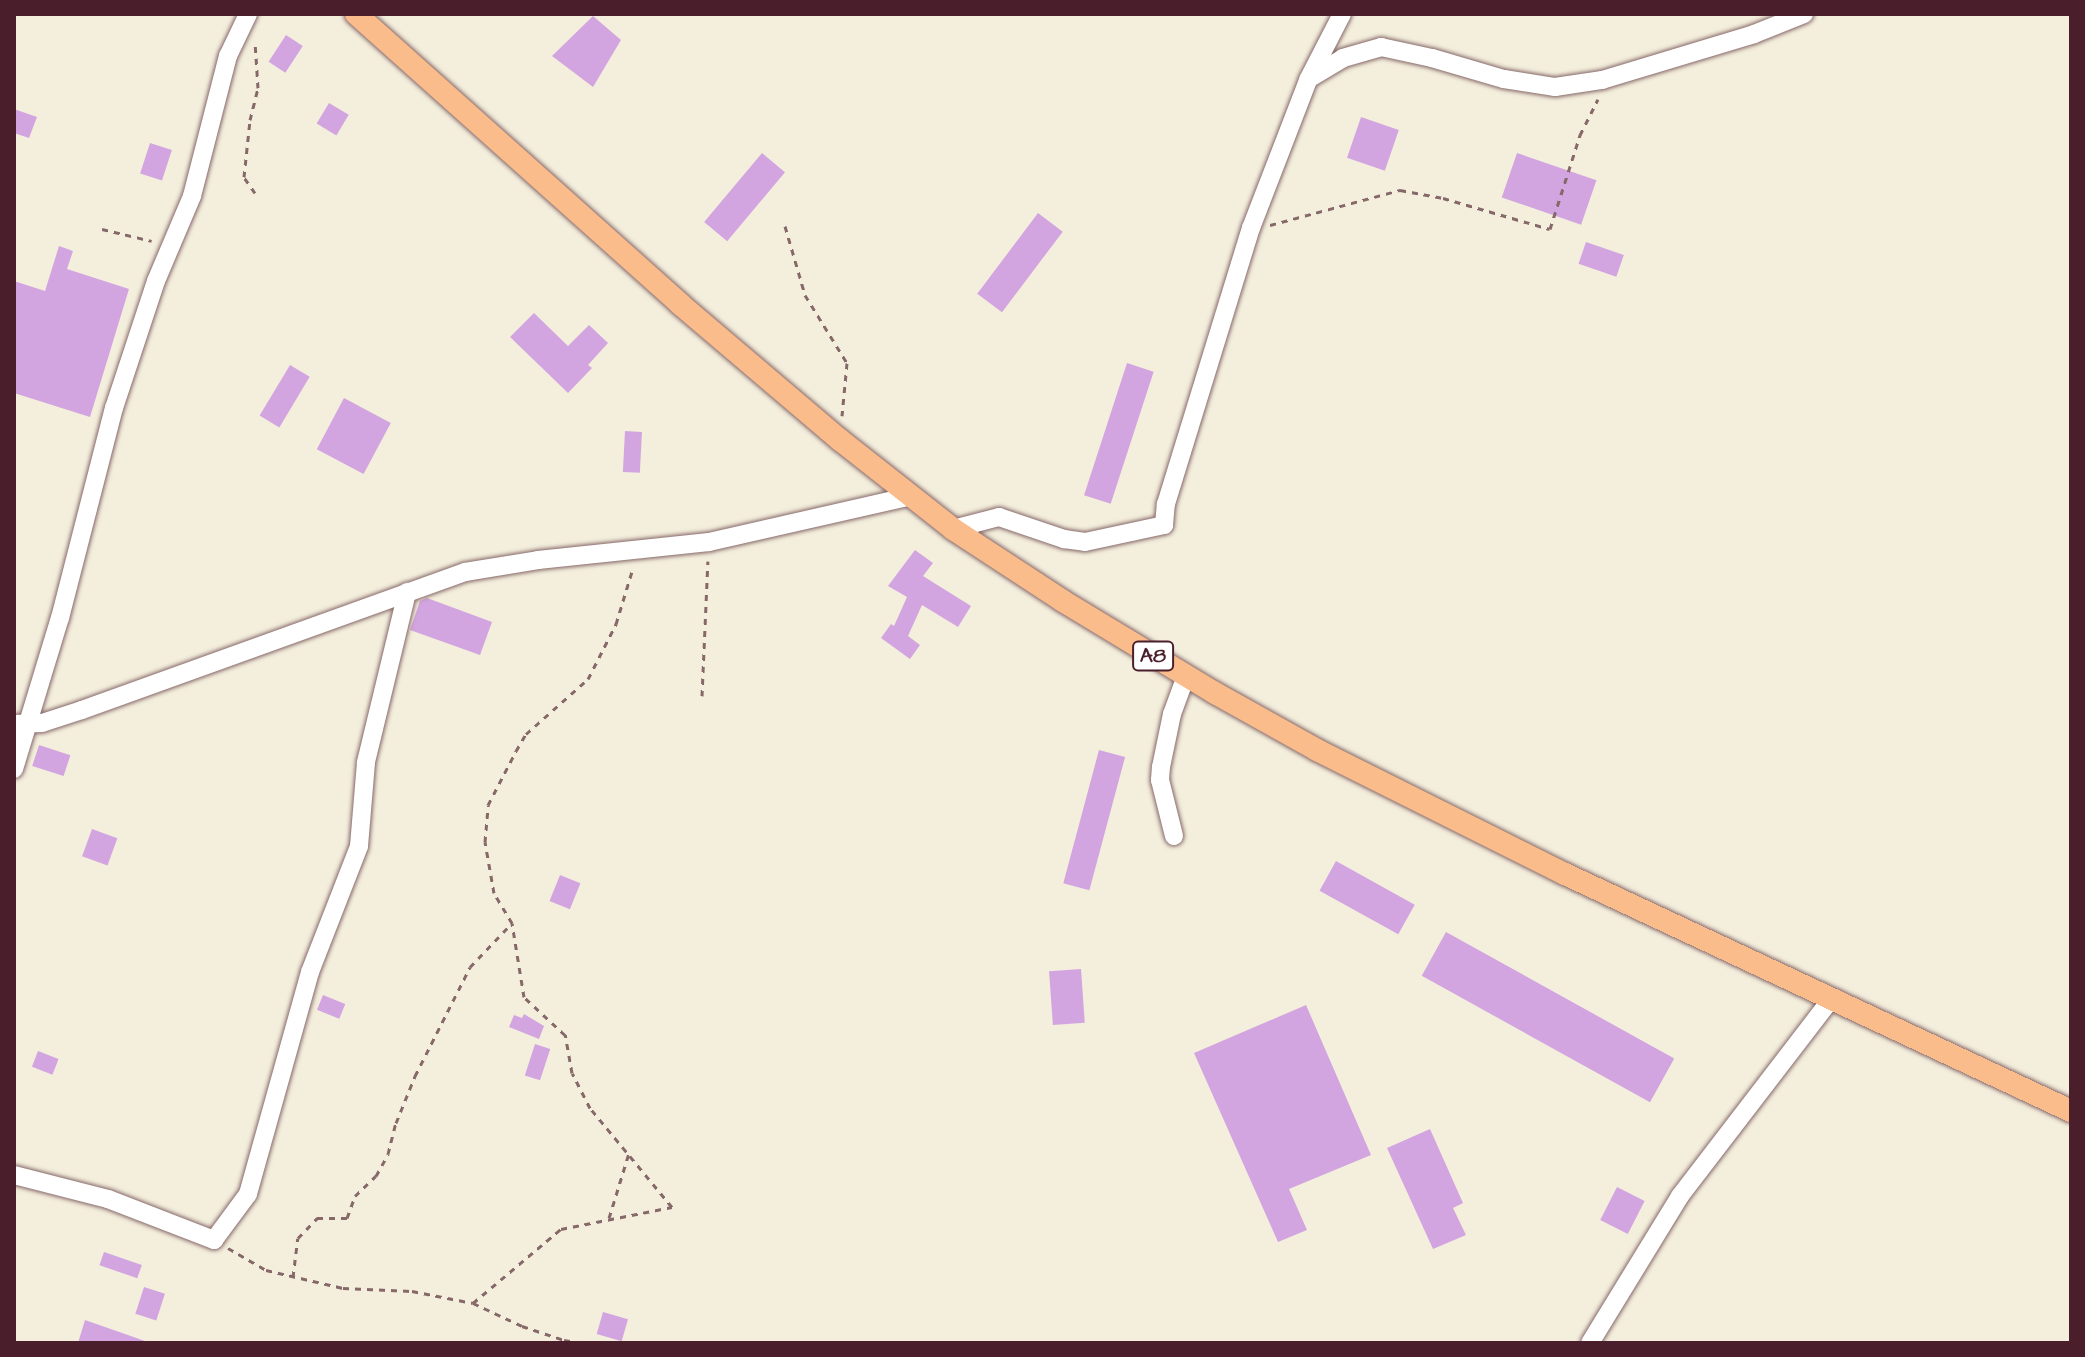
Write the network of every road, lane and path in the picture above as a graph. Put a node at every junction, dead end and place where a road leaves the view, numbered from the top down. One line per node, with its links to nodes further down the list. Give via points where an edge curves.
1 (248, 14): 12 (street, via 228,56 192,196)
2 (356, 14): 13 (main road, A8)
3 (1342, 14): 6 (street)
4 (1804, 14): 7 (street)
5 (255, 40): 8 (path, via 258,88 244,177)
6 (1308, 80): 7 (street, via 1343,58 1381,47 1531,85); 10 (street)
7 (1602, 80): 10 (path, via 1550,229 1400,190)
8 (255, 193)
9 (785, 226): 13 (path, via 805,295 847,363)
10 (1251, 228): 15 (street, via 1164,525 1085,542 999,517)
11 (102, 229): 12 (path)
12 (172, 246): 21 (street, via 111,418 60,618)
13 (840, 440): 14 (main road, A8)
14 (911, 496): 15 (main road, A8); 16 (street)
15 (953, 529): 19 (main road, A8)
16 (709, 542): 17 (street); 20 (path)
17 (639, 549): 18 (street, via 465,572); 24 (path, via 599,661 588,679 526,734 488,805 486,861 494,893)
18 (407, 592): 21 (street, via 82,710); 30 (street, via 366,762 359,846 310,972 252,1183)
19 (1186, 676): 23 (street, via 1172,714 1160,780); 25 (main road, A8, via 1317,750)
20 (702, 696)
21 (20, 724): 22 (street)
22 (14, 769)
23 (1174, 836)
24 (512, 923): 27 (path, via 524,997 565,1035 572,1073 590,1108); 31 (path, via 470,967 415,1076 376,1176 355,1196 347,1218 317,1218 298,1238)
25 (1831, 999): 26 (main road, A8); 34 (street, via 1680,1196)
26 (2071, 1111)
27 (629, 1153): 29 (path); 29 (path, via 672,1207)
28 (14, 1175): 30 (street, via 108,1199)
29 (609, 1218): 32 (path, via 561,1229)
30 (214, 1240): 31 (path, via 266,1270)
31 (293, 1277): 32 (path)
32 (473, 1303): 33 (path)
33 (583, 1343)
34 (1590, 1343)

